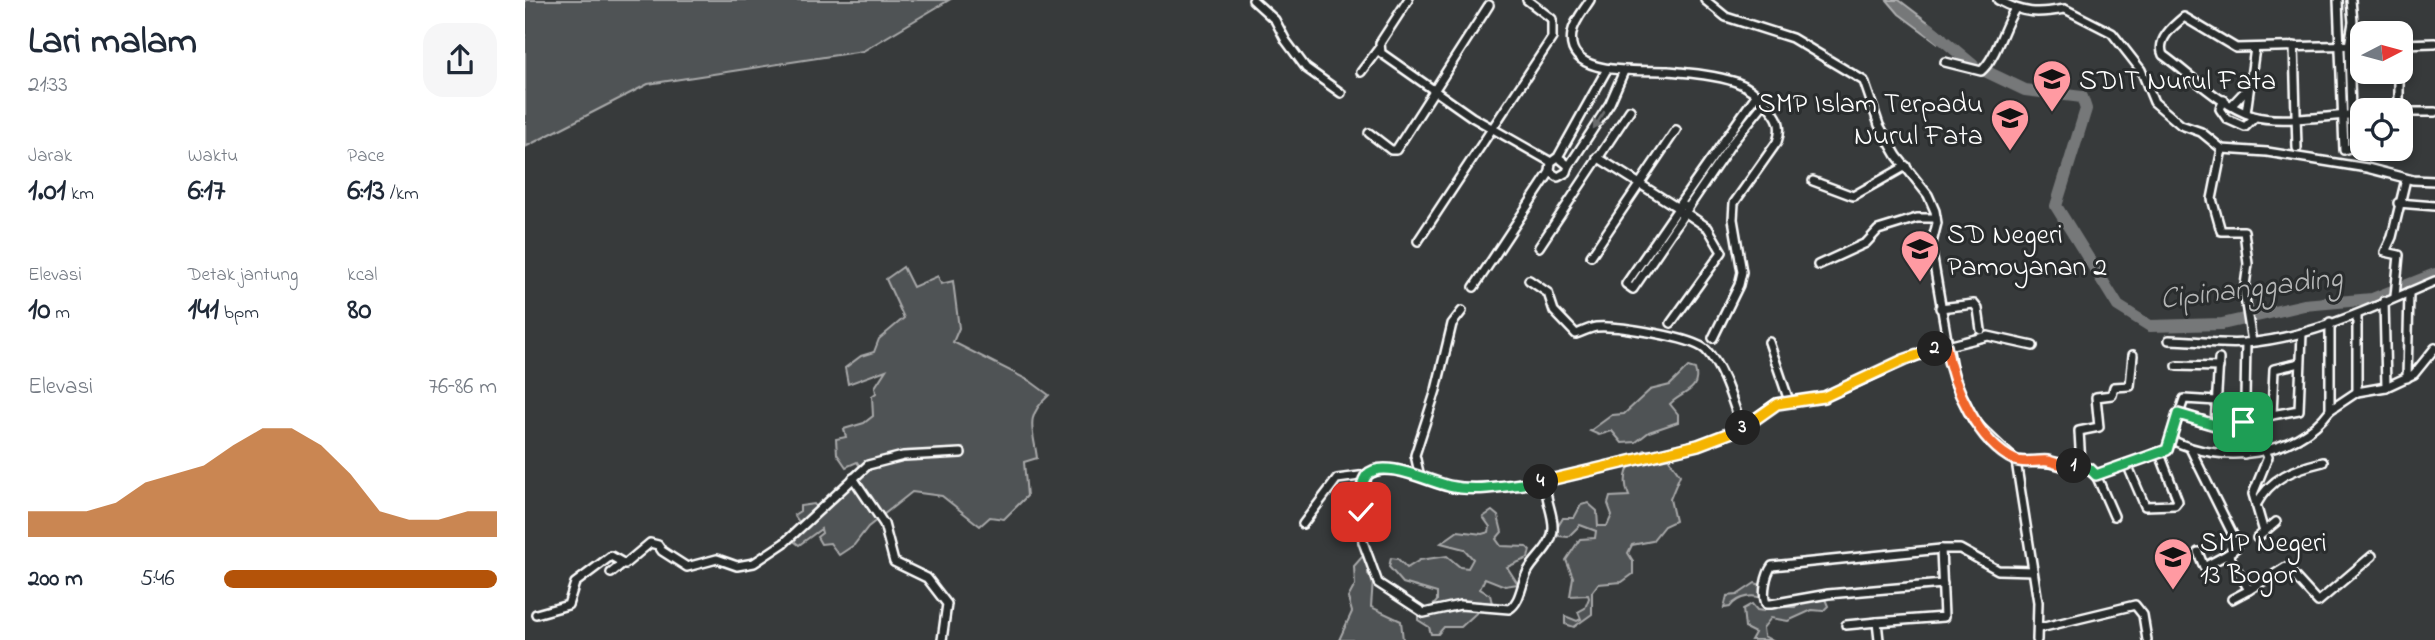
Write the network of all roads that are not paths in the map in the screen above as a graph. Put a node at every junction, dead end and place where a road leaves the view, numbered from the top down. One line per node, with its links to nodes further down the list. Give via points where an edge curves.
1 (1253, 0): 24 (street, via 1275,20 1306,68)
2 (1408, 0): 16 (street)
3 (1527, 0): 38 (street, via 1552,19 1554,32)
4 (1590, 0): 19 (street, via 1572,33 1575,51)
5 (1705, 0): 48 (street, via 1726,17 1792,38 1860,77 1879,125)
6 (1998, 0): 10 (street)
7 (2338, 0): 14 (street)
8 (2351, 0): 14 (street, via 2353,22)
9 (1489, 5): 23 (street)
10 (2015, 9): 18 (street, via 1982,69); 42 (street, via 2048,13 2066,9 2112,33 2141,70 2154,102 2181,125 2201,132)
11 (2435, 43): 12 (street)
12 (2413, 44)
13 (2294, 46): 14 (street); 17 (street); 35 (street)
14 (2344, 46): 15 (street); 33 (street)
15 (2350, 46)
16 (1379, 48): 21 (street); 23 (street)
17 (2255, 48): 22 (street); 26 (street, via 2229,46 2184,17 2162,41 2163,55)
18 (1945, 62)
19 (1607, 69): 20 (street); 44 (street)
20 (1624, 71): 25 (street, via 1709,76 1738,82); 47 (street, one-way to 47, via 1610,103)
21 (1361, 72)
22 (2249, 88): 28 (street); 32 (street)
23 (1435, 90): 38 (street); 40 (street, via 1396,150)
24 (1341, 93)
25 (1757, 94): 27 (street); 36 (street)
26 (2224, 100): 28 (street); 34 (street, via 2220,109 2227,120 2245,127)
27 (1765, 102): 37 (street); 76 (street, via 1778,118 1780,131 1734,203 1742,272)
28 (2232, 105): 32 (street)
29 (1630, 110): 45 (street)
30 (2413, 111): 31 (street)
31 (2435, 112)
32 (2246, 113): 34 (street)
33 (2347, 114): 35 (street)
34 (2255, 117): 35 (street)
35 (2296, 117): 41 (street)
36 (1738, 119): 37 (street); 43 (street)
37 (1747, 124): 43 (street)
38 (1492, 128): 46 (street); 58 (street)
39 (1676, 131): 53 (street)
40 (1369, 133)
41 (2297, 148)
42 (2222, 149): 50 (street, via 2344,164); 79 (street, via 2213,204 2221,231 2244,231)
43 (1720, 154): 56 (street)
44 (1558, 157): 46 (street); 47 (street)
45 (1597, 157): 53 (street); 59 (street)
46 (1551, 162): 49 (street)
47 (1569, 166): 49 (street, via 1562,177)
48 (1906, 166): 51 (street, via 1853,196); 57 (street, via 1928,195)
49 (1550, 172): 65 (street)
50 (2406, 179): 52 (street); 54 (street)
51 (1813, 181)
52 (2435, 181)
53 (1639, 183): 56 (street); 60 (street)
54 (2398, 203): 55 (street); 66 (street, via 2385,252 2399,255)
55 (2435, 206)
56 (1682, 210): 61 (street); 73 (street, via 1708,228 1722,252)
57 (1937, 218): 62 (street, via 1917,218 1878,230 1866,243); 69 (street, via 1930,240)
58 (1418, 241)
59 (1539, 247)
60 (1591, 256)
61 (1648, 257)
62 (1818, 265)
63 (1529, 280): 96 (street, via 1548,293 1554,311 1576,334 1594,327 1613,327 1679,339 1705,349)
64 (2435, 281): 67 (street)
65 (1473, 287)
66 (2395, 292): 67 (street); 68 (street)
67 (2409, 292): 86 (street)
68 (2384, 301): 71 (street); 87 (street)
69 (1940, 309): 74 (street, via 1974,304); 80 (street)
70 (1462, 311): 108 (street, via 1452,324 1415,455)
71 (2357, 315): 72 (street); 88 (street)
72 (2330, 322): 75 (street); 91 (street)
73 (1671, 323)
74 (1981, 330)
75 (2302, 333): 79 (street); 84 (street)
76 (1713, 338)
77 (2169, 340): 79 (street)
78 (1769, 342): 89 (street)
79 (2249, 342): 95 (street)
80 (1946, 346): 81 (street, via 1988,336); 89 (street, via 1903,360 1824,397); 102 (street, via 1954,380 1974,421)
81 (2033, 346)
82 (2435, 348): 86 (street)
83 (2133, 355): 105 (street, via 2130,386 2114,387 2112,395 2095,399 2099,427 2079,431)
84 (2299, 363): 93 (street, via 2274,369); 93 (street, via 2301,408)
85 (2177, 366): 90 (street, via 2219,363)
86 (2407, 378): 87 (street)
87 (2386, 387): 88 (street)
88 (2357, 391): 91 (street)
89 (1789, 401): 96 (street)
90 (2217, 401): 92 (street, via 2184,399); 94 (street)
91 (2330, 411): 99 (street, via 2314,430)
92 (2178, 414): 94 (street); 97 (street)
93 (2272, 415): 95 (street)
94 (2215, 425): 95 (street)
95 (2243, 427): 101 (street)
96 (1742, 428): 110 (street, via 1686,449)
97 (2167, 447): 98 (street); 104 (street); 104 (street, via 2175,505 2145,506)
98 (2190, 448): 101 (street); 117 (street, via 2237,543)
99 (2264, 449): 101 (street); 111 (street, via 2268,457 2255,483)
100 (961, 453): 109 (street, via 893,458 868,465)
101 (2244, 454)
102 (2016, 461): 105 (street); 120 (street)
103 (2323, 462): 111 (street, via 2283,474)
104 (2127, 464): 106 (street)
105 (2081, 465): 106 (street)
106 (2094, 472): 112 (street)
107 (1367, 475): 108 (street, via 1389,469); 110 (street, via 1361,512 1363,542 1373,573 1378,583 1425,612 1460,605 1503,610 1515,605 1527,574 1552,536); 114 (street, via 1337,479)
108 (1420, 477): 110 (street, via 1457,488)
109 (853, 478): 119 (street, via 785,543 754,563 737,566 717,559 687,567 650,543); 129 (street, via 884,524 894,562 927,578 947,604)
110 (1546, 481)
111 (2256, 505): 113 (street, via 2260,535)
112 (2114, 516)
113 (2276, 522)
114 (1303, 524)
115 (1941, 549): 120 (street, via 1960,549 1998,570); 122 (street); 122 (street, via 1772,566 1764,599 1771,604)
116 (2198, 552): 117 (street, via 2204,567)
117 (2228, 554): 123 (street)
118 (2372, 556): 123 (street, via 2318,602 2286,567)
119 (622, 564): 121 (street); 125 (street, via 611,556 575,583 568,605)
120 (2033, 571): 128 (street)
121 (611, 573)
122 (1943, 584): 126 (street, via 1944,617)
123 (2249, 590): 124 (street)
124 (2232, 599)
125 (536, 614)
126 (1877, 622): 127 (street); 130 (street)
127 (1846, 625)
128 (2040, 628): 131 (street); 132 (street, via 2135,605 2143,615)
129 (941, 640)
130 (1879, 640)
131 (2037, 640)
132 (2147, 640)

